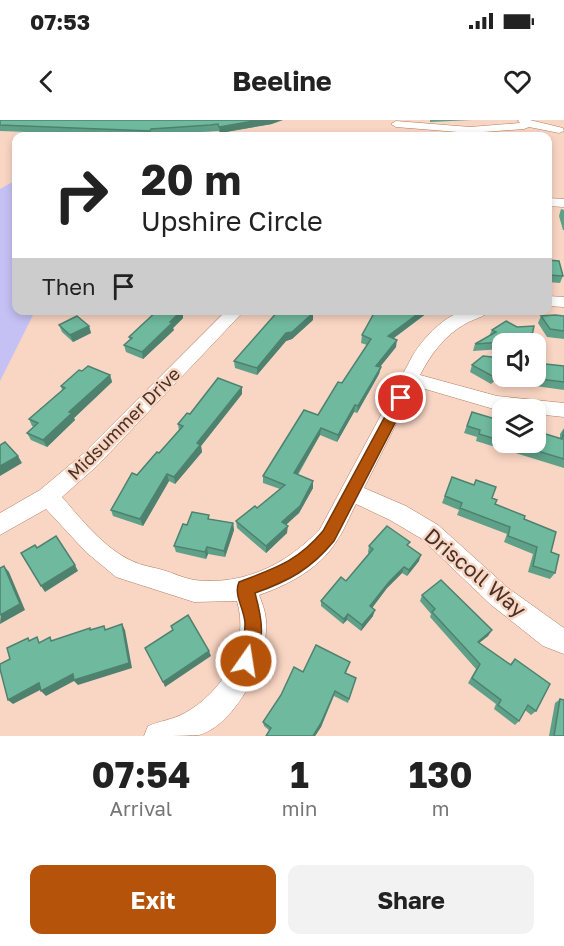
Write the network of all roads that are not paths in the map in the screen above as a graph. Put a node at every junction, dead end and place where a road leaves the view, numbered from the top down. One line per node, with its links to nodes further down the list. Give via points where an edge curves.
1 (525, 122): 2 (street, via 524,126 470,130); 3 (street)
2 (396, 124)
3 (560, 130)
4 (232, 315): 9 (street, Midsummer Drive, via 91,459)
5 (472, 315): 6 (street, via 447,327 433,340)
6 (411, 379): 7 (street, via 497,403); 8 (street)
7 (564, 410)
8 (352, 494): 11 (street, via 314,554 271,579); 12 (street, Driscoll Way, via 398,513 430,532 499,596 552,637)
9 (48, 496): 10 (street, Midsummer Drive); 11 (street, via 75,528 125,569 193,591)
10 (0, 525)
11 (245, 588): 13 (street, via 254,623 251,650 242,673 226,697 198,721)
12 (564, 641)
13 (158, 736)

